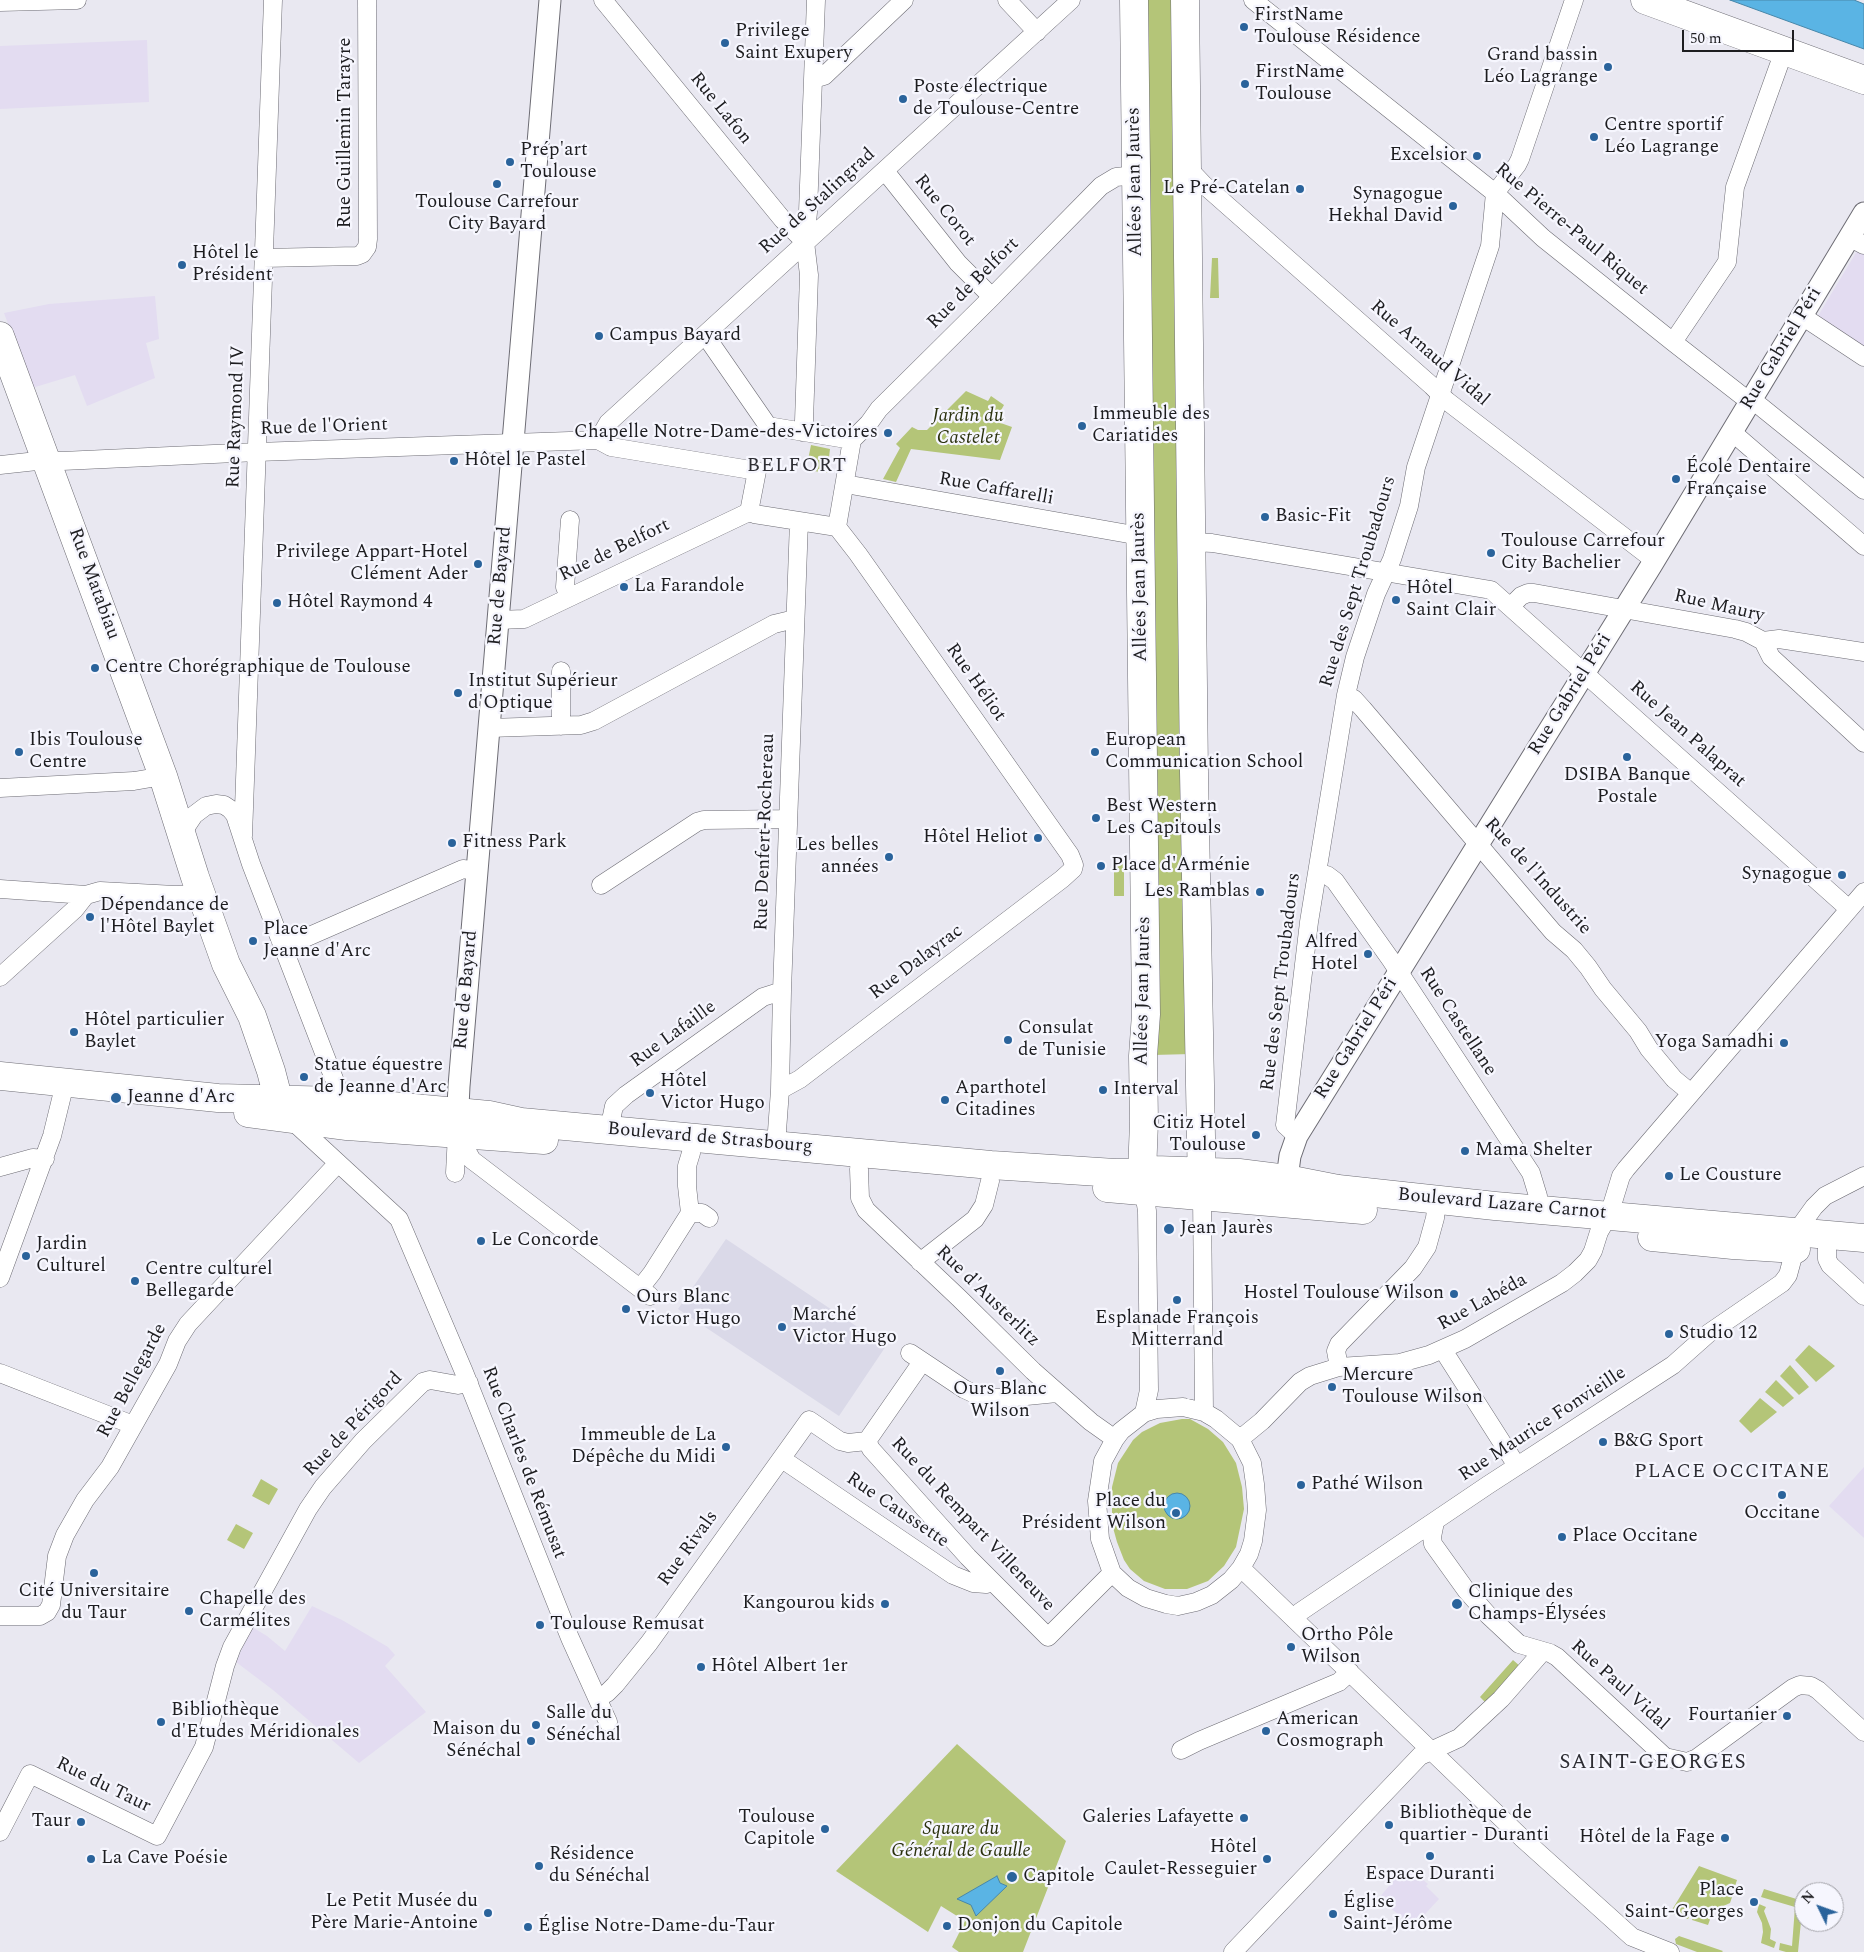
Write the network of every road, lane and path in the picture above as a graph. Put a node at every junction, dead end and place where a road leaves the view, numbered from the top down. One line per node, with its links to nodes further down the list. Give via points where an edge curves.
1 (78, 0): 15 (street)
2 (273, 0): 27 (street, Rue Raymond IV)
3 (366, 0): 27 (street, Rue Guillemin Tarayre, via 367,247 357,256)
4 (550, 0): 40 (street, Rue de Bayard)
5 (603, 0): 26 (street, Rue Lafon, via 783,220)
6 (816, 0): 18 (street)
7 (904, 0): 18 (street, via 824,76)
8 (1007, 0): 16 (street)
9 (1071, 0): 16 (street, Rue de Stalingrad)
10 (1134, 0): 22 (main road, Allées Jean Jaurès)
11 (1185, 0): 20 (main road)
12 (1253, 0): 23 (street, Rue Pierre-Paul Riquet)
13 (1574, 0): 23 (street, via 1520,159)
14 (1645, 0): 17 (main road)
15 (0, 2)
16 (1037, 32): 21 (street, Rue de Stalingrad)
17 (1784, 51): 19 (main road); 32 (street, via 1735,187 1727,262)
18 (814, 79): 26 (street)
19 (1864, 80)
20 (1187, 167): 34 (street, Rue Arnaud Vidal); 51 (main road)
21 (886, 171): 26 (street, Rue de Stalingrad); 28 (street, Rue Corot, via 958,263)
22 (1136, 175): 28 (street, Rue de Belfort, via 1116,177 1101,186); 50 (main road, Allées Jean Jaurès)
23 (1495, 193): 32 (street, Rue Pierre-Paul Riquet, via 1543,238); 34 (street, Rue des Sept Troubadours, via 1490,246)
24 (1864, 214): 25 (street, Rue Gabriel Péri)
25 (1856, 241): 29 (street, Rue Gabriel Péri)
26 (806, 242): 30 (street, Rue de Stalingrad); 36 (street, via 809,275)
27 (263, 258): 41 (street, Rue Raymond IV)
28 (992, 297): 39 (street, Rue de Belfort)
29 (1802, 316): 33 (street); 35 (street, Rue Gabriel Péri)
30 (705, 335): 36 (street, via 768,426); 38 (street, Rue de Stalingrad, via 608,423)
31 (0, 336): 42 (main road, Rue Matabiau)
32 (1673, 342): 35 (street, Rue Pierre-Paul Riquet)
33 (1864, 357)
34 (1440, 394): 53 (street, Rue Arnaud Vidal); 54 (street, Rue des Sept Troubadours, via 1416,467 1409,506)
35 (1751, 401): 37 (street, Rue Gabriel Péri); 45 (street, Rue Pierre-Paul Riquet)
36 (802, 432): 39 (street)
37 (1732, 432): 52 (street); 53 (street, Rue Gabriel Péri)
38 (598, 440): 40 (street); 46 (street, via 610,448 757,471)
39 (852, 440): 44 (street)
40 (513, 443): 41 (street, Rue de l'Orient); 59 (street, Rue de Bayard)
41 (257, 452): 42 (street, Rue de l'Orient); 72 (street, Rue Raymond IV)
42 (46, 460): 43 (street, Rue de l'Orient); 68 (main road, Rue Matabiau)
43 (0, 465)
44 (845, 484): 49 (street); 50 (street, Rue Caffarelli)
45 (1864, 490)
46 (749, 512): 48 (street); 55 (street, Rue de Belfort)
47 (570, 520): 55 (street, via 565,587)
48 (799, 521): 49 (street); 58 (street, Rue Denfert-Rochereau)
49 (837, 527): 74 (street, Rue Héliot, via 1074,860)
50 (1140, 536): 107 (main road, Allées Jean Jaurès, via 1146,1014)
51 (1192, 542): 54 (street, Rue Jean Palaprat); 108 (main road)
52 (1864, 546)
53 (1654, 560): 57 (street, Rue Gabriel Péri)
54 (1385, 572): 56 (street, Rue Jean Palaprat, via 1482,587 1492,590); 64 (street, Rue des Sept Troubadours, via 1355,657)
55 (569, 597): 59 (street, Rue de Belfort, via 524,620)
56 (1511, 606): 57 (street, Rue Maury, via 1528,593); 63 (street, Rue Jean Palaprat)
57 (1624, 609): 60 (street, Rue Maury, via 1735,629); 63 (street, Rue Gabriel Péri)
58 (795, 619): 65 (street, via 774,624 594,721); 70 (street, Rue Denfert-Rochereau)
59 (498, 620): 66 (street, Rue de Bayard)
60 (1763, 641): 61 (street, Rue Maury, via 1780,639); 67 (street, via 1771,657)
61 (1864, 652)
62 (561, 671): 65 (street)
63 (1585, 672): 73 (street, Rue Gabriel Péri); 82 (street, Rue Jean Palaprat)
64 (1346, 695): 73 (street, Rue de l'Industrie, via 1363,709); 76 (street, Rue des Sept Troubadours)
65 (561, 726): 66 (street)
66 (489, 728): 75 (street, Rue de Bayard)
67 (1864, 743)
68 (163, 776): 69 (street, via 134,781); 71 (main road, Rue Matabiau)
69 (0, 788)
70 (788, 819): 77 (street, via 697,822); 86 (street, Rue Denfert-Rochereau)
71 (182, 834): 72 (street, via 194,815 206,806 216,804 230,808); 80 (main road)
72 (243, 836): 83 (street)
73 (1479, 843): 84 (street, Rue Gabriel Péri); 91 (street, Rue de l'Industrie, via 1552,932 1574,950 1674,1079)
74 (1074, 866): 88 (street, Rue Dalayrac, via 1039,897 800,1079)
75 (478, 871): 83 (street, via 463,870); 95 (street, Rue de Bayard)
76 (1317, 873): 84 (street, Rue Castellane, via 1335,881); 96 (street, Rue des Sept Troubadours, via 1285,1126)
77 (601, 885)
78 (0, 889): 81 (street)
79 (1864, 892): 82 (street, Rue Labéda)
80 (201, 894): 81 (street, via 100,891); 93 (main road, via 232,978 252,1016)
81 (86, 895): 85 (street, via 75,909)
82 (1849, 909): 91 (street, Rue Labéda)
83 (283, 946): 92 (street, via 336,1084)
84 (1398, 972): 96 (street, Rue Gabriel Péri); 110 (street, Rue Castellane, via 1531,1173 1538,1196)
85 (0, 977)
86 (782, 991): 88 (street, Rue Denfert-Rochereau); 94 (street, Rue Lafaille, via 763,997 626,1095 614,1106)
87 (0, 1076): 90 (main road, Boulevard de Strasbourg)
88 (780, 1090): 97 (street, Rue Denfert-Rochereau)
89 (0, 1091): 90 (main road, Boulevard de Strasbourg)
90 (64, 1091): 93 (main road, Boulevard de Strasbourg, via 255,1114); 99 (street)
91 (1691, 1093): 113 (street, Rue Labéda, via 1621,1176)
92 (338, 1101): 93 (main road, Boulevard de Strasbourg); 95 (main road, Boulevard de Strasbourg)
93 (286, 1109): 95 (main road, Boulevard de Strasbourg, via 347,1126); 100 (street, via 298,1126)
94 (610, 1122): 95 (main road, Boulevard de Strasbourg, via 521,1122 489,1115); 97 (main road, Boulevard de Strasbourg)
95 (457, 1123): 98 (main road, Boulevard de Strasbourg); 103 (street, Rue de Bayard); 111 (street, via 472,1160 646,1292 652,1273)
96 (1297, 1136): 105 (street, Rue Gabriel Péri)
97 (776, 1145): 107 (main road, Boulevard de Strasbourg)
98 (691, 1153): 102 (main road, Boulevard de Strasbourg); 111 (street, via 687,1166)
99 (45, 1159): 101 (street, via 33,1158); 119 (street)
100 (338, 1163): 124 (street, Rue Charles de Rémusat, via 399,1219); 128 (street, Rue Bellegarde, via 188,1324)
101 (0, 1167)
102 (859, 1169): 106 (main road, Boulevard de Strasbourg); 118 (street, Rue d'Austerlitz, via 861,1204)
103 (455, 1173)
104 (1864, 1176): 115 (street, via 1826,1196 1814,1207)
105 (1287, 1179): 108 (main road, Boulevard Lazare Carnot); 109 (main road, Boulevard Lazare Carnot)
106 (990, 1181): 107 (main road, Boulevard de Strasbourg, via 1087,1186); 118 (street, via 984,1205 975,1219)
107 (1143, 1182): 108 (main road, Boulevard Lazare Carnot, via 1155,1170); 127 (street, via 1147,1211 1149,1390)
108 (1201, 1183): 109 (main road, Boulevard Lazare Carnot); 126 (street)
109 (1436, 1209): 110 (main road, Boulevard Lazare Carnot); 113 (main road, Boulevard Lazare Carnot); 122 (street, via 1427,1246 1413,1268 1339,1344 1336,1352)
110 (1537, 1209): 113 (main road, Boulevard Lazare Carnot)
111 (690, 1213): 112 (street, via 702,1213)
112 (709, 1218)
113 (1604, 1224): 115 (main road, Boulevard Lazare Carnot); 121 (street, Rue Labéda, via 1588,1260 1575,1273)
114 (1864, 1238): 116 (main road, Boulevard Lazare Carnot)
115 (1795, 1241): 116 (main road, Boulevard Lazare Carnot); 133 (street, Rue Maurice Fonvieille, via 1788,1275 1782,1283 1709,1333 1673,1365)
116 (1827, 1243): 117 (main road, Boulevard Lazare Carnot); 120 (street, via 1826,1258 1830,1265)
117 (1864, 1255)
118 (920, 1262): 125 (street, Rue d'Austerlitz)
119 (0, 1278)
120 (1864, 1296)
121 (1443, 1350): 122 (street, Rue Labéda, via 1400,1363); 133 (street)
122 (1339, 1367): 130 (street, Rue Labéda, via 1300,1382)
123 (0, 1374): 128 (street)
124 (472, 1391): 142 (street, Rue Charles de Rémusat, via 570,1638); 148 (street, Rue de Périgord, via 458,1385 430,1380 423,1382 363,1440 322,1487 232,1646 204,1748)
125 (1057, 1393): 129 (street, Rue d'Austerlitz); 131 (street, via 989,1398 971,1393 916,1357)
126 (1204, 1412): 127 (street, via 1183,1407); 130 (street)
127 (1144, 1413): 129 (street)
128 (133, 1425): 138 (street, Rue Bellegarde, via 110,1468 85,1500 61,1542 51,1605 47,1612 40,1616)
129 (1115, 1439): 136 (street, via 1103,1461 1097,1501 1100,1539)
130 (1240, 1439): 135 (street, via 1252,1463 1256,1503 1253,1541)
131 (868, 1441): 132 (street, Rue Rivals, via 840,1441 809,1420); 137 (street, Rue du Rempart Villeneuve, via 877,1456)
132 (782, 1459): 137 (street, Rue Caussette, via 952,1575 973,1583); 142 (street, Rue Rivals, via 649,1643 615,1685)
133 (1517, 1466): 134 (street, Rue Maurice Fonvieille)
134 (1435, 1522): 139 (street, Rue Maurice Fonvieille); 140 (street, Rue Paul Vidal, via 1433,1544 1466,1590 1511,1638 1519,1644)
135 (1241, 1568): 136 (street, via 1212,1595 1186,1605 1146,1598 1128,1588); 139 (street)
136 (1112, 1573): 137 (street, Rue du Rempart Villeneuve, via 1048,1637)
137 (993, 1582)
138 (0, 1616)
139 (1294, 1619): 141 (street)
140 (1543, 1651): 144 (street, Rue Paul Vidal, via 1557,1657 1665,1757 1687,1762 1697,1758 1793,1688 1805,1684 1818,1690); 146 (street, via 1501,1699 1459,1738)
141 (1350, 1672): 145 (street, via 1339,1682); 146 (street)
142 (598, 1698): 143 (street, Rue Charles de Rémusat)
143 (608, 1722)
144 (1864, 1732)
145 (1181, 1750)
146 (1432, 1750): 149 (street, via 1420,1756); 150 (street, via 1522,1838 1632,1937)
147 (0, 1832): 148 (street, Rue du Taur, via 30,1774)
148 (157, 1836)
149 (1233, 1952)
150 (1670, 1952)

